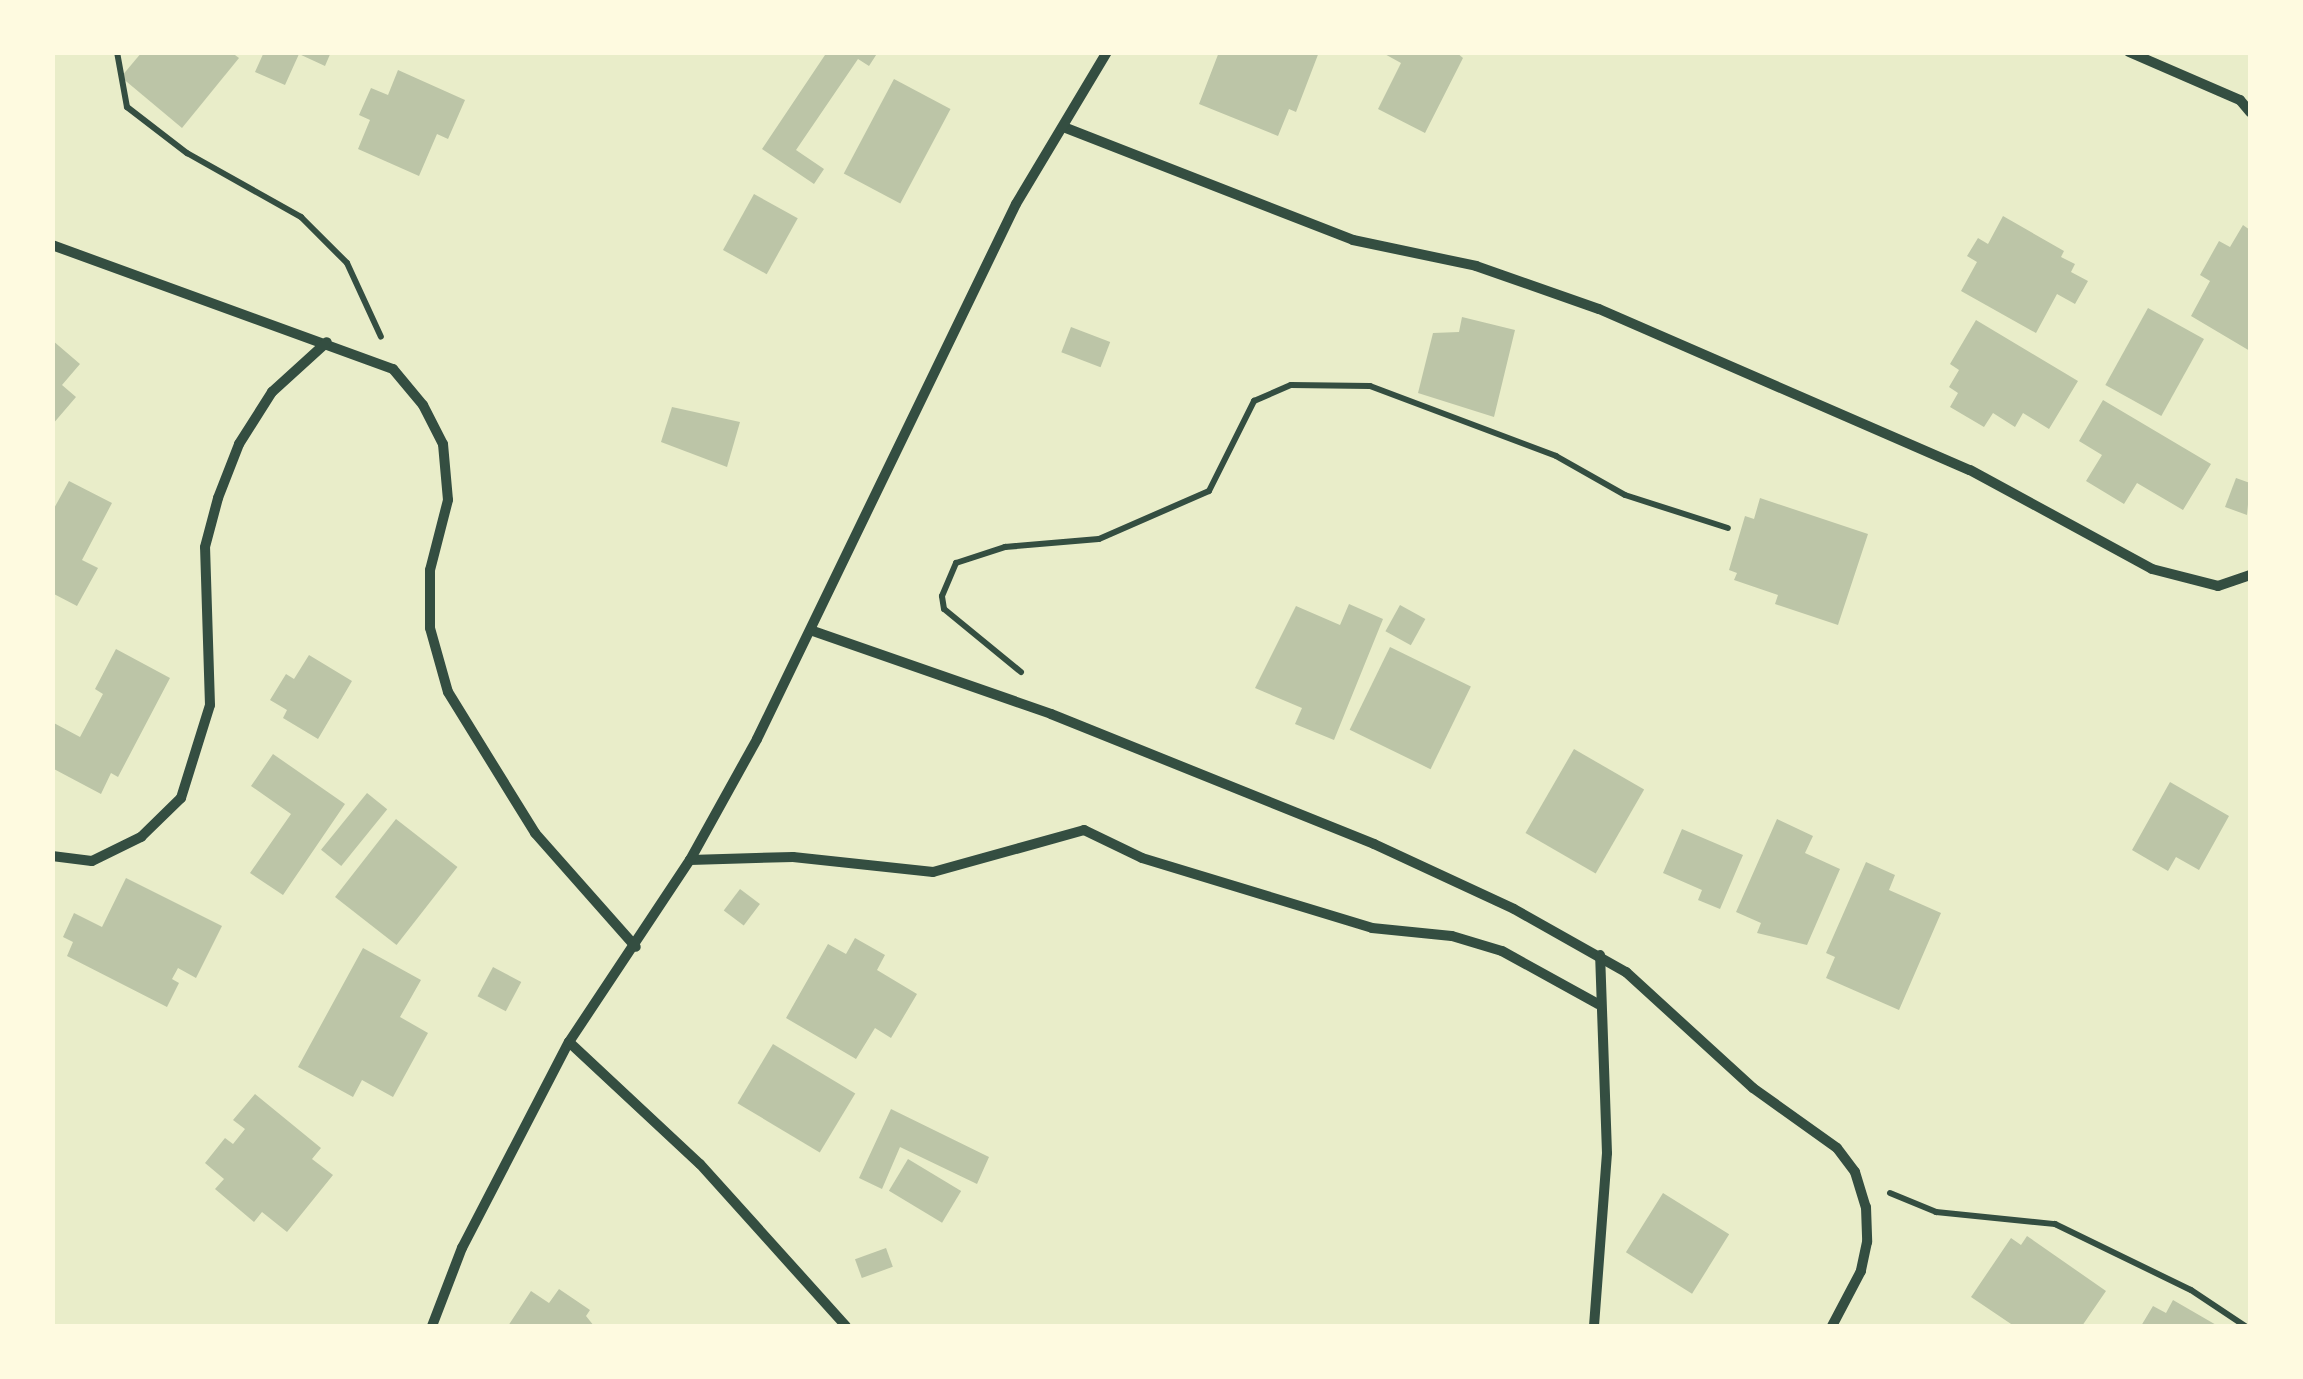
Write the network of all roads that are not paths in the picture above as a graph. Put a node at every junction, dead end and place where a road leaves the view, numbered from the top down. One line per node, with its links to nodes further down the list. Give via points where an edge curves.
1 (1107, 52): 4 (street)
2 (2129, 52): 3 (street, via 2240,100)
3 (2250, 112)
4 (1066, 128): 7 (street, via 1352,240 1476,266 1599,309 1970,470 2152,569 2218,586); 8 (street, via 1016,204)
5 (52, 245): 6 (street)
6 (327, 342): 9 (street, via 272,392 239,444 218,498 205,547 210,705 181,798 141,837 92,861); 11 (street, via 393,369 443,444 448,500 430,570 430,628 448,692 535,832)
7 (2250, 575)
8 (813, 631): 10 (street); 12 (street, via 1051,714 1374,844)
9 (52, 856)
10 (690, 860): 11 (street); 13 (street, via 792,857 933,872 1084,830 1142,858 1372,928 1452,936 1502,951)
11 (636, 947): 14 (street)
12 (1600, 955): 13 (street); 18 (street, via 1753,1088 1837,1148 1855,1172 1867,1242)
13 (1598, 1004): 17 (street, via 1607,1153)
14 (569, 1042): 15 (street, via 462,1248); 16 (street, via 700,1164)
15 (432, 1326)
16 (846, 1326)
17 (1594, 1326)
18 (1832, 1326)

